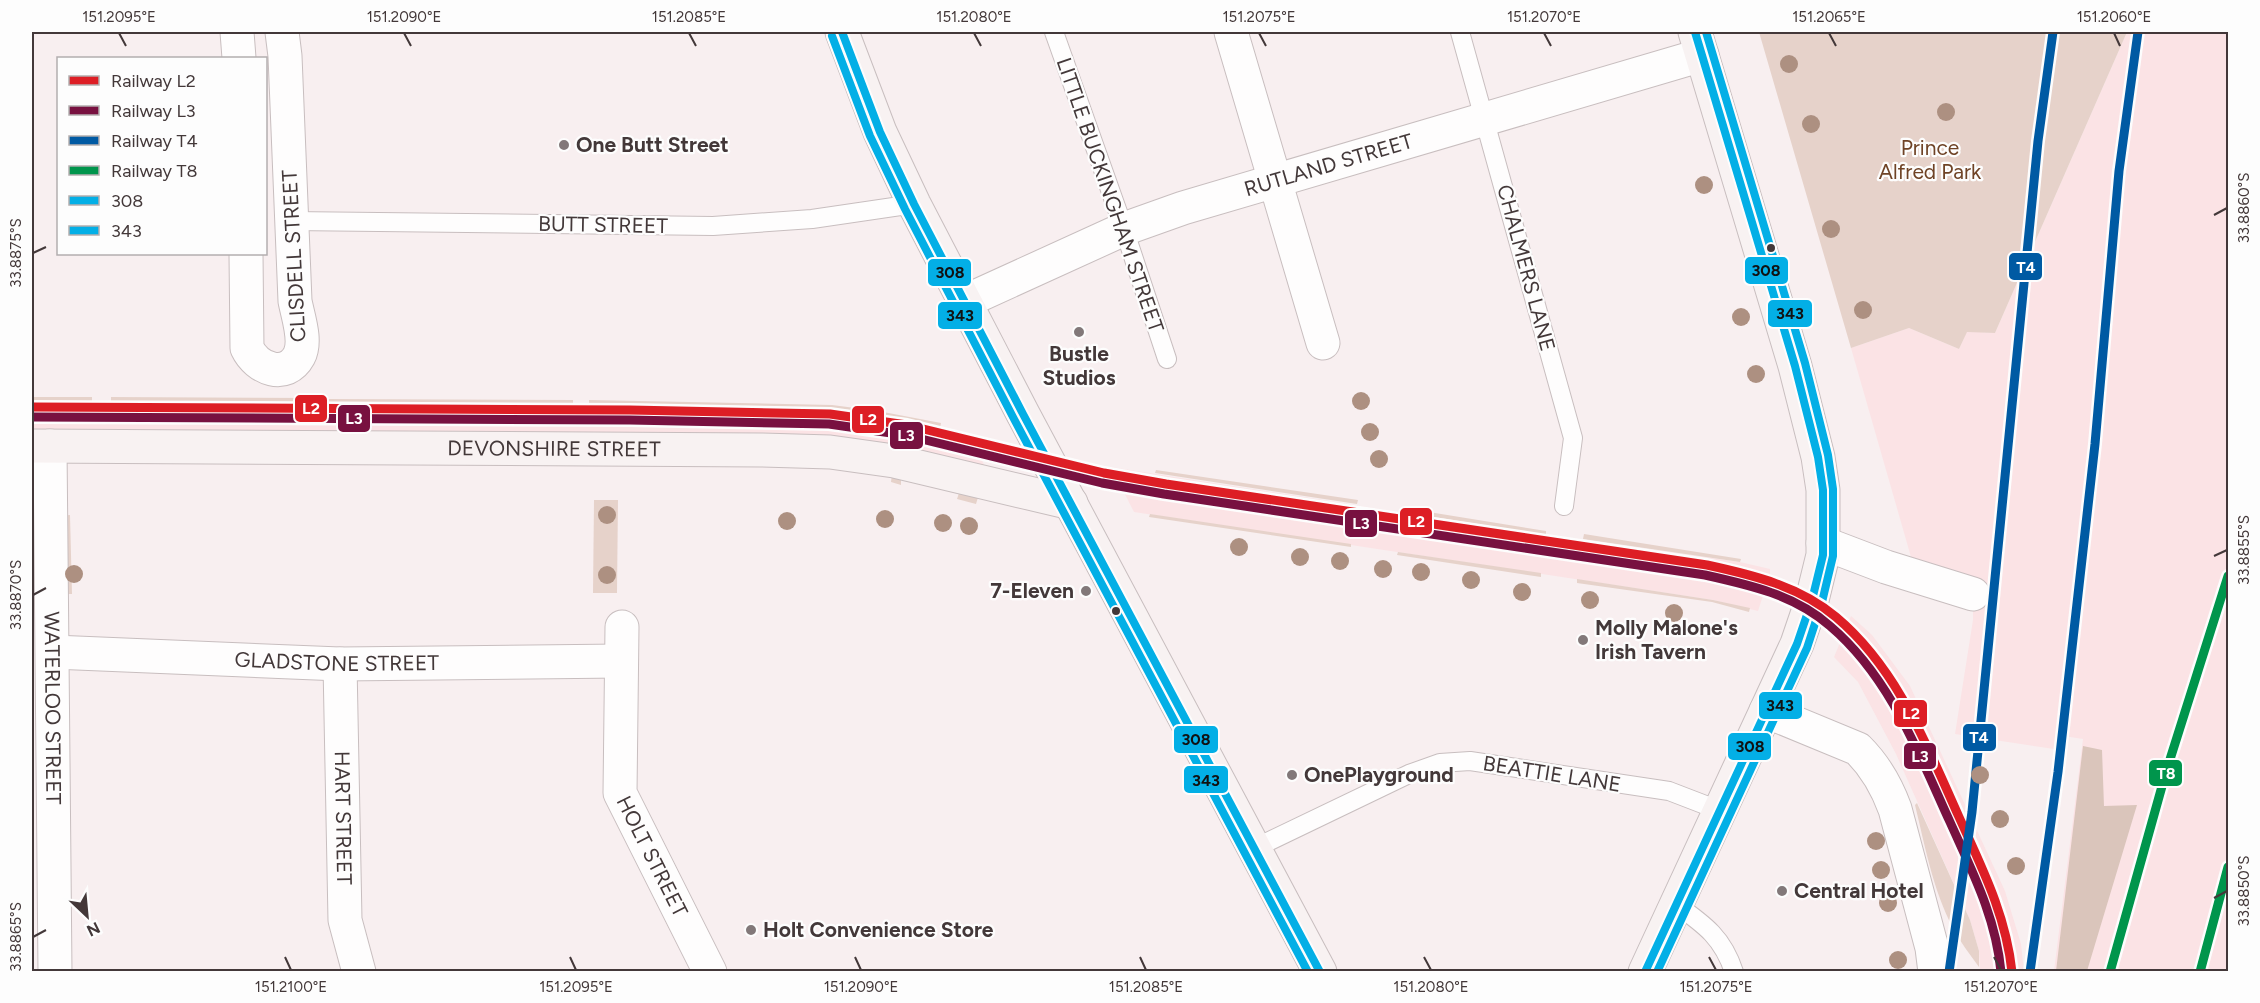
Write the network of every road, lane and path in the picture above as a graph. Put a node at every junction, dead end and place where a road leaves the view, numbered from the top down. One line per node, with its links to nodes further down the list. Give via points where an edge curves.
1 (237, 32): 8 (street)
2 (282, 32): 12 (street, CLISDELL STREET)
3 (842, 32): 11 (main road, via 880,132)
4 (1054, 32): 13 (lane, LITTLE BUCKINGHAM STREET)
5 (1231, 32): 10 (street)
6 (1460, 32): 9 (lane, CHALMERS LANE)
7 (1698, 43): 9 (street, RUTLAND STREET); 21 (main road, via 1808,411 1823,490)
8 (239, 57)
9 (1485, 119): 10 (street, RUTLAND STREET); 20 (lane, CHALMERS LANE, via 1573,438)
10 (1275, 181): 13 (street, RUTLAND STREET); 16 (street)
11 (914, 204): 12 (lane, BUTT STREET, via 812,219 713,226); 15 (main road)
12 (291, 221): 14 (street, CLISDELL STREET, via 295,301 303,340 299,357 287,368 259,365 247,348)
13 (1124, 229): 15 (street, RUTLAND STREET); 17 (lane, LITTLE BUCKINGHAM STREET)
14 (246, 255)
15 (966, 301): 19 (main road)
16 (1323, 344)
17 (1167, 359)
18 (41, 446): 19 (main road, DEVONSHIRE STREET, via 830,452 894,461); 24 (street, WATERLOO STREET)
19 (1071, 503): 29 (main road)
20 (1564, 506)
21 (1823, 543): 22 (street); 27 (main road, via 1819,576 1806,619)
22 (1972, 594)
23 (622, 627): 25 (street, HOLT STREET)
24 (52, 652): 26 (street, GLADSTONE STREET); 30 (street, WATERLOO STREET)
25 (621, 660): 26 (street, GLADSTONE STREET); 34 (street, HOLT STREET, via 620,793)
26 (340, 664): 33 (street, HART STREET, via 345,920)
27 (1766, 711): 28 (main road); 38 (street, via 1844,742 1870,760 1895,809)
28 (1721, 811): 29 (lane, BEATTIE LANE, via 1669,791 1470,761 1440,763); 31 (main road)
29 (1255, 848): 35 (main road)
30 (42, 881): 32 (street, WATERLOO STREET)
31 (1677, 905): 36 (main road); 37 (lane, via 1700,921 1723,945)
32 (55, 972)
33 (358, 972)
34 (710, 972)
35 (1320, 972)
36 (1645, 972)
37 (1734, 972)
38 (1935, 972)

